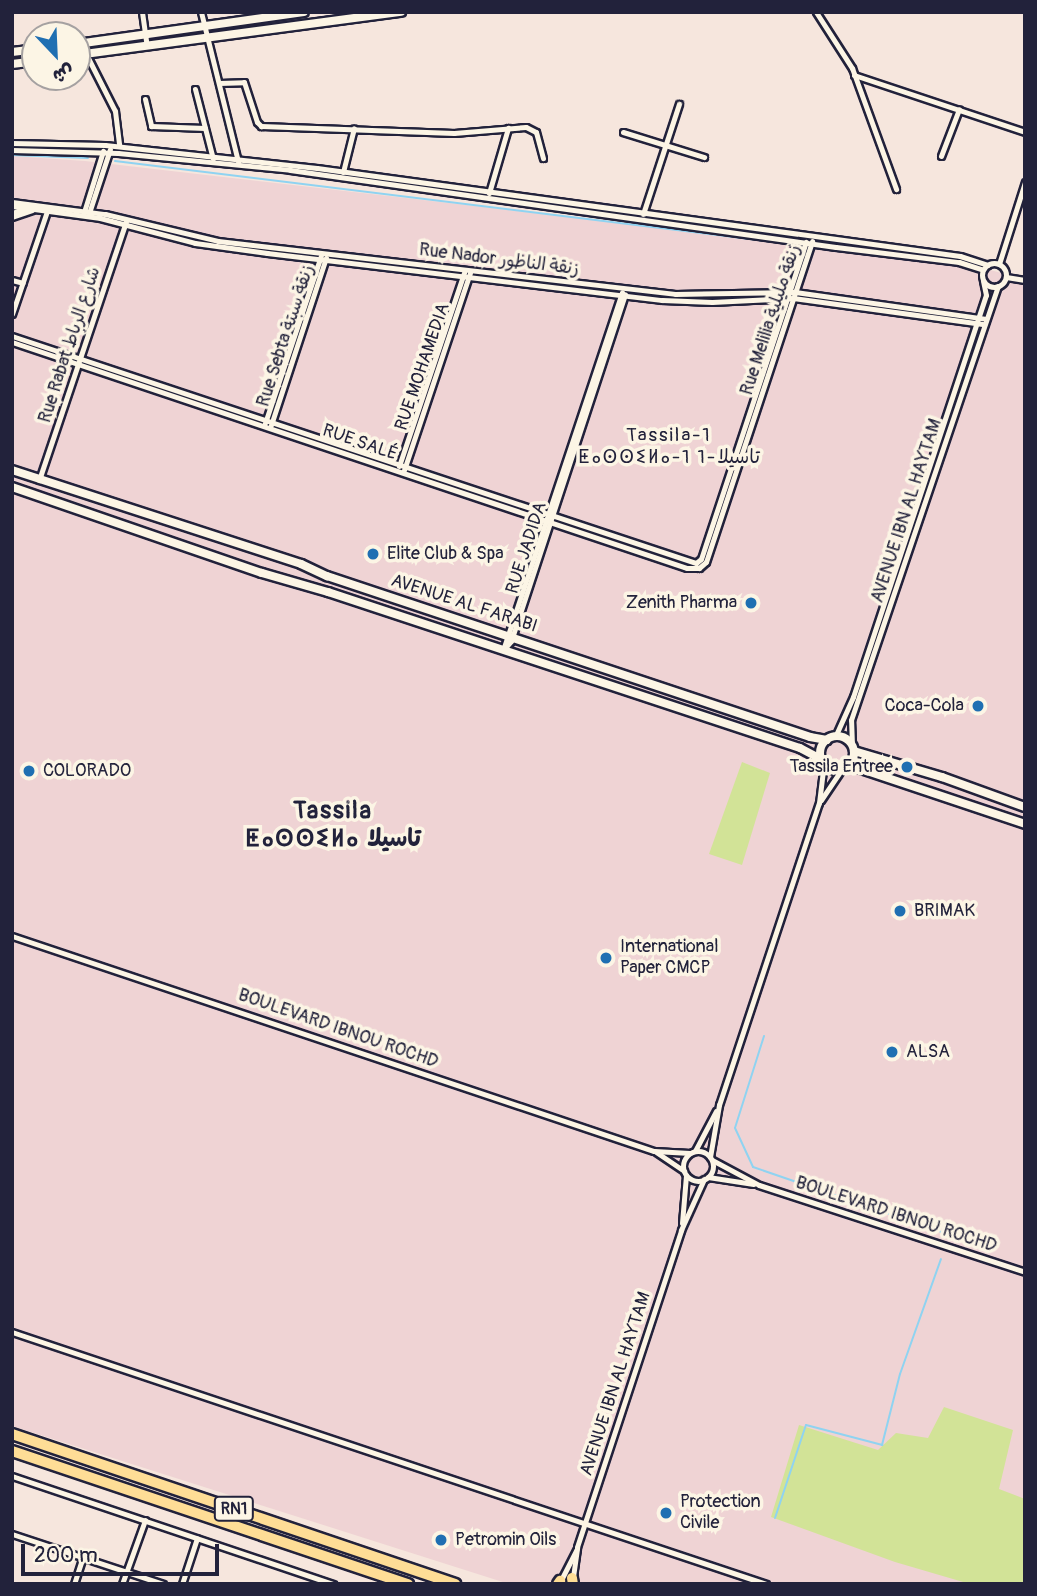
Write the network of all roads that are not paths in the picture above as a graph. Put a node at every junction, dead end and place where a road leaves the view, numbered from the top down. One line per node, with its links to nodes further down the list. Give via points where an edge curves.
1 (142, 12): 9 (street)
2 (201, 12): 7 (street)
3 (304, 12): 6 (street)
4 (401, 12): 8 (street)
5 (816, 12): 15 (street)
6 (287, 13): 7 (street); 8 (street)
7 (204, 26): 9 (street); 10 (street)
8 (289, 27): 10 (street)
9 (145, 34): 11 (street); 12 (street)
10 (208, 38): 12 (street); 16 (street)
11 (91, 42)
12 (147, 46): 13 (street)
13 (91, 54)
14 (91, 70): 29 (street, via 115,111)
15 (854, 75): 20 (street); 38 (street)
16 (219, 83): 22 (street, via 244,82 261,126); 35 (street)
17 (195, 89): 21 (street)
18 (145, 99): 21 (street, via 151,126)
19 (679, 104): 27 (street)
20 (959, 109): 25 (street); 31 (street)
21 (205, 128): 33 (street)
22 (355, 128): 23 (street, via 454,133); 36 (street)
23 (508, 128): 34 (street, via 531,128 538,136); 40 (street)
24 (623, 132): 27 (street)
25 (1025, 132)
26 (12, 143): 28 (street)
27 (666, 145): 32 (street); 47 (street)
28 (107, 148): 29 (street); 30 (street); 45 (street)
29 (118, 149): 33 (street)
30 (12, 150)
31 (941, 156)
32 (704, 157)
33 (211, 159): 35 (street)
34 (543, 159)
35 (238, 162): 36 (street)
36 (342, 174): 40 (street)
37 (1025, 182): 39 (street)
38 (896, 189)
39 (1024, 190): 42 (street)
40 (489, 194): 47 (street)
41 (12, 204): 43 (street, Rue Nador زنقة الناظور)
42 (1021, 204): 51 (street)
43 (30, 208): 44 (street, Rue Nador زنقة الناظور); 44 (street, Rue Nador زنقة الناظور); 46 (street)
44 (48, 209): 45 (street, Rue Nador زنقة الناظور); 59 (street)
45 (87, 213): 48 (street, Rue Nador زنقة الناظور)
46 (12, 215)
47 (642, 217): 49 (street)
48 (126, 221): 50 (street, Rue Nador زنقة الناظور, via 196,238); 68 (street, Rue Rabat شارع الرباط)
49 (810, 240): 52 (street, via 960,256); 53 (street, via 959,261); 62 (street, Rue Melilia زنقة مليلية)
50 (324, 256): 54 (street, Rue Nador زنقة الناظور); 69 (street, Rue Sebta زنقة سبتة)
51 (999, 264): 52 (street); 55 (street)
52 (988, 265): 53 (street)
53 (983, 270): 58 (street)
54 (467, 273): 61 (street, Rue Nador زنقة الناظور); 71 (street, RUE MOHAMEDIA)
55 (1006, 277): 57 (street); 60 (street)
56 (12, 280): 59 (street)
57 (1025, 280)
58 (983, 281): 60 (street); 64 (street, AVENUE IBN AL HAYTAM, via 986,293)
59 (23, 283): 63 (street)
60 (998, 286): 65 (street, AVENUE IBN AL HAYTAM)
61 (624, 291): 62 (street, Rue Nador زنقة الناظور, via 692,302); 75 (street, RUE JADIDA)
62 (792, 295): 64 (street, Rue Nador زنقة الناظور); 76 (street, Rue Melilia زنقة مليلية, via 706,562)
63 (12, 314)
64 (977, 321): 65 (street, Rue Nador زنقة الناظور); 70 (street, AVENUE IBN AL HAYTAM)
65 (985, 322): 70 (street, AVENUE IBN AL HAYTAM)
66 (12, 336): 68 (street, RUE SALÉ)
67 (12, 342): 68 (street, RUE SALÉ)
68 (79, 362): 69 (street, RUE SALÉ); 73 (street, Rue Rabat شارع الرباط)
69 (268, 424): 71 (street, RUE SALÉ)
70 (937, 452): 79 (street, AVENUE IBN AL HAYTAM, via 855,691); 80 (street, AVENUE IBN AL HAYTAM, via 851,720)
71 (401, 469): 75 (street, RUE SALÉ)
72 (12, 470): 73 (street, AVENUE AL FARABI)
73 (39, 480): 77 (street, AVENUE AL FARABI)
74 (12, 486): 78 (street, AVENUE AL FARABI)
75 (548, 518): 76 (street, RUE SALÉ, via 687,568); 77 (street, RUE JADIDA)
76 (698, 565)
77 (510, 636): 78 (street, RUE JADIDA); 79 (street, AVENUE AL FARABI, via 810,737)
78 (503, 650): 81 (street, AVENUE AL FARABI, via 800,748)
79 (831, 738): 80 (street, via 845,738); 81 (street, via 821,750)
80 (853, 748): 82 (street); 84 (street)
81 (823, 761): 82 (street, via 831,769); 83 (street)
82 (845, 767): 83 (street); 85 (street)
83 (819, 803): 87 (street)
84 (1025, 807)
85 (1025, 824)
86 (12, 936): 88 (street, BOULEVARD IBNOU ROCHD)
87 (719, 1105): 89 (street); 90 (street)
88 (654, 1151): 89 (street, BOULEVARD IBNOU ROCHD); 91 (street, BOULEVARD IBNOU ROCHD)
89 (693, 1152): 90 (street); 91 (street, via 684,1161)
90 (711, 1159): 92 (street, via 713,1169); 93 (street, BOULEVARD IBNOU ROCHD)
91 (685, 1173): 92 (street, via 694,1180); 94 (street, AVENUE IBN AL HAYTAM)
92 (706, 1178): 93 (street, BOULEVARD IBNOU ROCHD); 94 (street, AVENUE IBN AL HAYTAM)
93 (759, 1185): 95 (street, BOULEVARD IBNOU ROCHD)
94 (681, 1230): 101 (street, AVENUE IBN AL HAYTAM)
95 (1025, 1272)
96 (12, 1332): 101 (street)
97 (12, 1434): 116 (highway, RN1)
98 (12, 1451): 115 (highway, RN1)
99 (12, 1476): 100 (street)
100 (145, 1520): 103 (street); 106 (street)
101 (585, 1523): 104 (street, AVENUE IBN AL HAYTAM); 117 (street)
102 (12, 1534): 105 (street)
103 (197, 1538): 107 (street); 112 (street)
104 (577, 1547): 108 (street, AVENUE IBN AL HAYTAM); 108 (street, AVENUE IBN AL HAYTAM)
105 (83, 1556): 106 (street); 109 (street)
106 (127, 1572): 110 (street); 111 (street)
107 (305, 1575): 113 (street); 114 (street)
108 (566, 1582)
109 (74, 1584)
110 (122, 1584)
111 (163, 1584)
112 (182, 1584)
113 (302, 1584)
114 (333, 1584)
115 (408, 1584)
116 (455, 1584)
117 (766, 1584)

